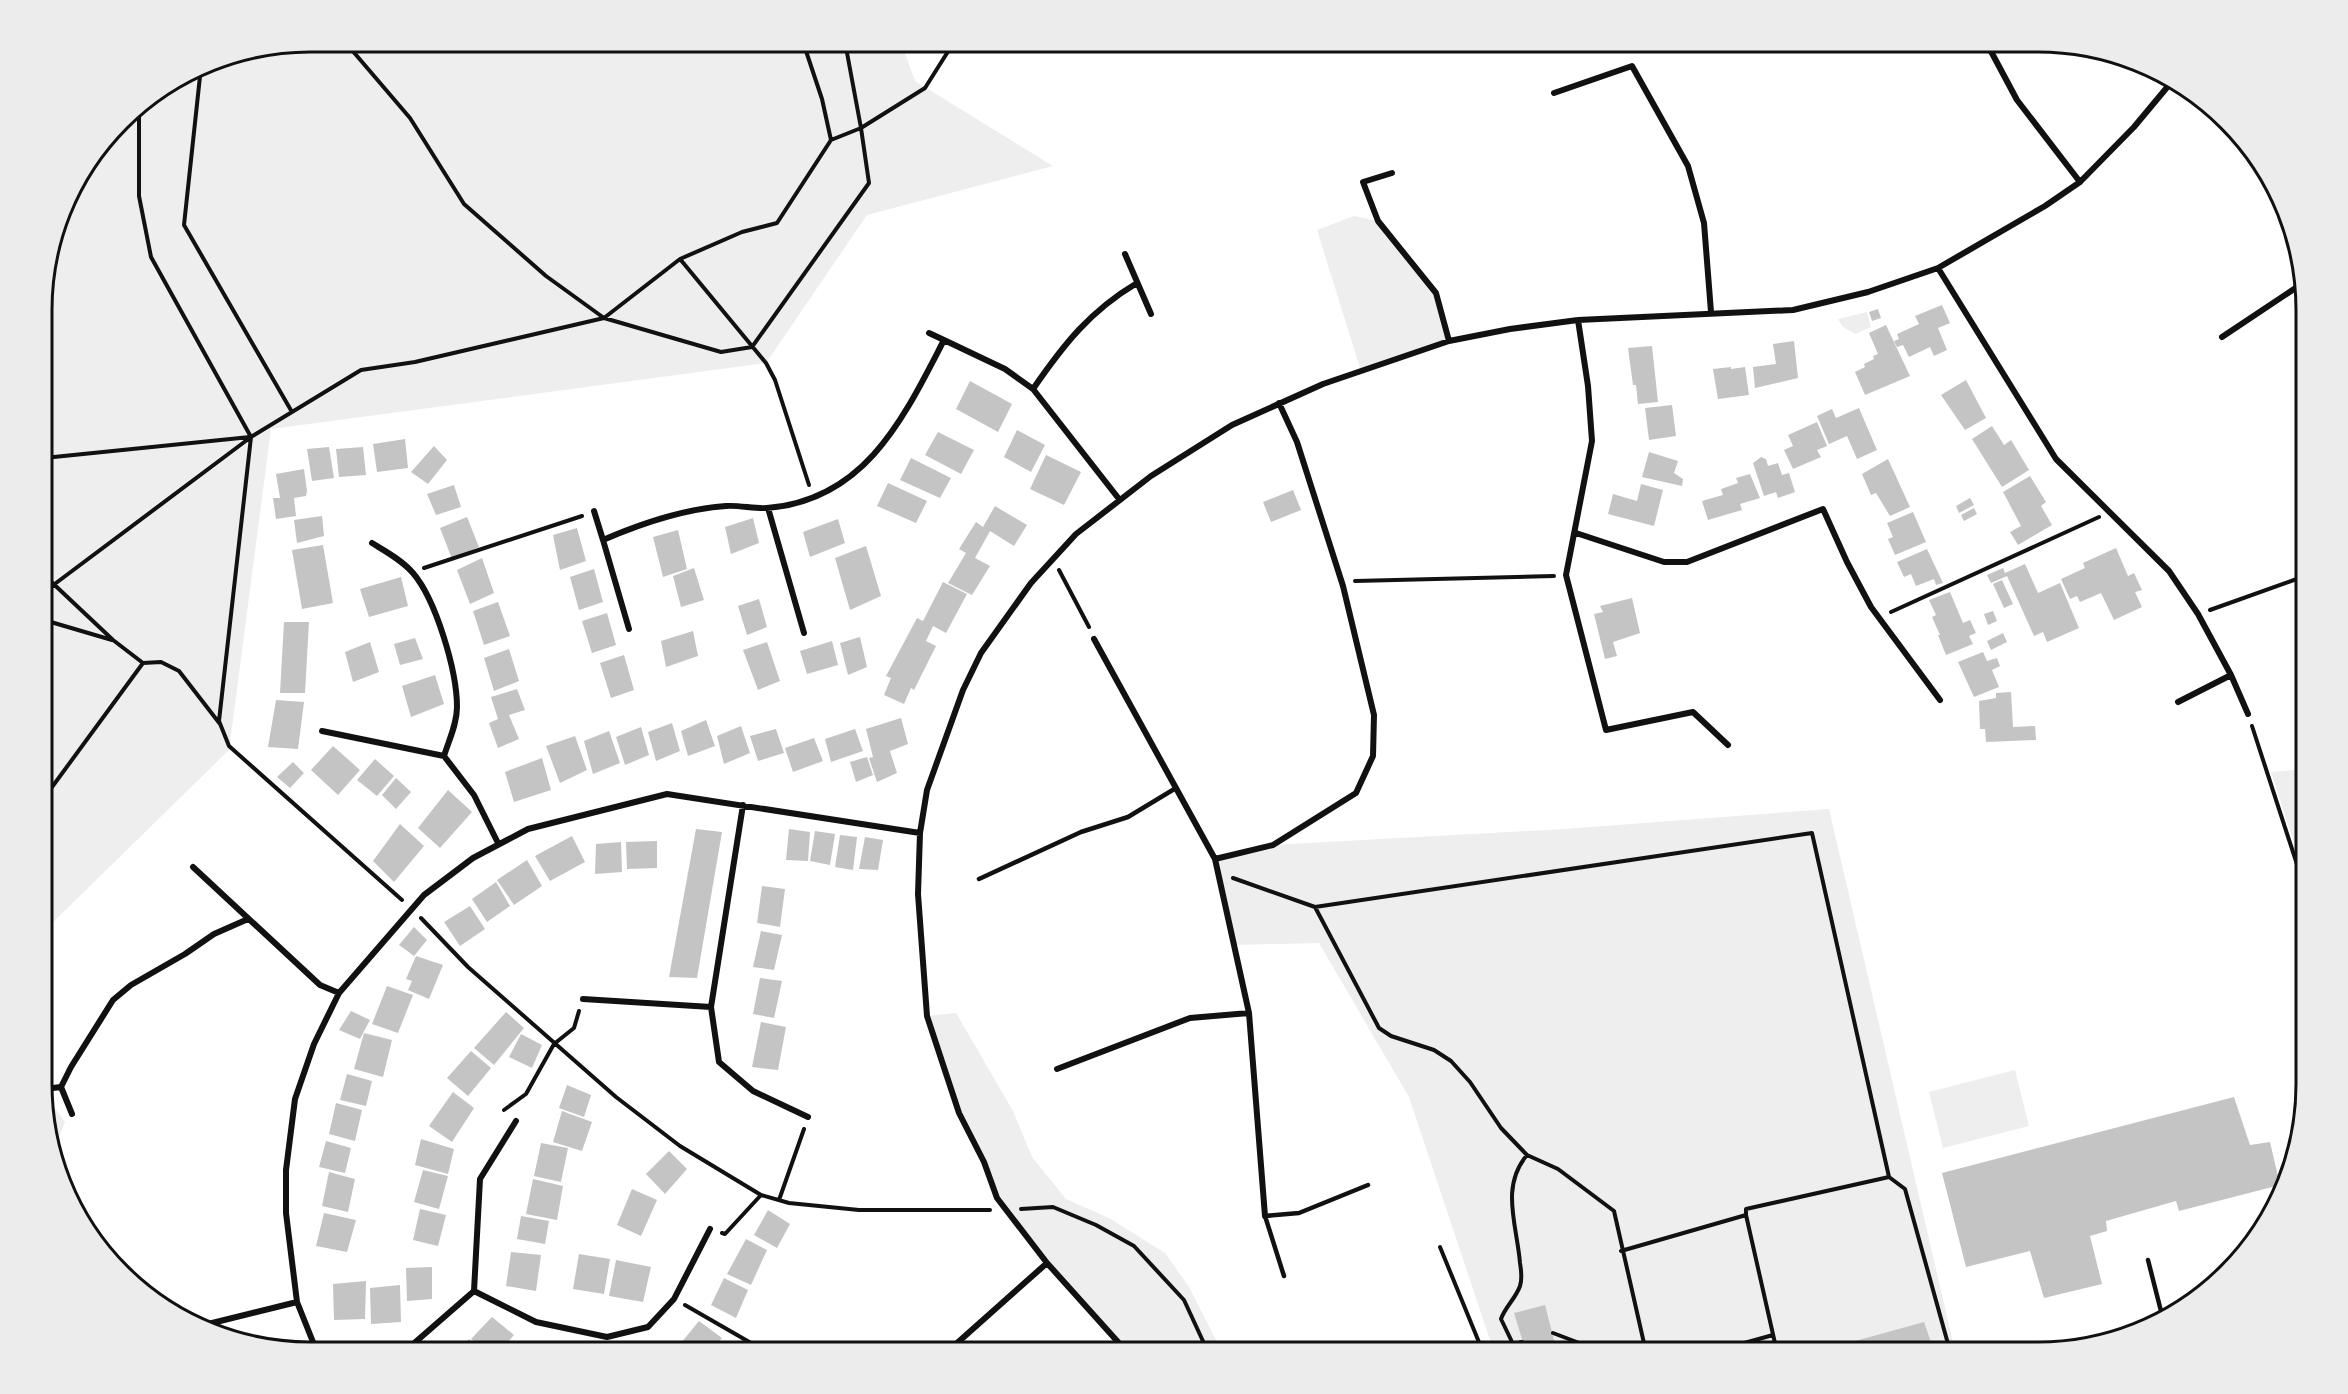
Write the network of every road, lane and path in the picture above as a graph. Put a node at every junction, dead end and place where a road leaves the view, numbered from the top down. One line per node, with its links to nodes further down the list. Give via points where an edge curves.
1 (354, 52): 21 (path, via 410,118 464,204 546,276)
2 (806, 52): 11 (path)
3 (847, 52): 10 (path)
4 (948, 52): 10 (path, via 925,88)
5 (1991, 52): 13 (street, via 2017,100)
6 (200, 77): 30 (path, via 184,225)
7 (2167, 87): 13 (street)
8 (1554, 93): 19 (street, via 1632,66 1688,166 1704,223)
9 (139, 117): 31 (path, via 139,196 152,257)
10 (861, 128): 11 (path); 27 (path, via 869,183)
11 (831, 140): 15 (path, via 777,224 742,232)
12 (1392, 173): 26 (street, via 1362,182 1378,221 1436,293)
13 (2080, 182): 16 (street)
14 (1125, 254): 17 (street)
15 (680, 259): 21 (path); 27 (path)
16 (1938, 268): 19 (street, via 1868,292 1793,310); 36 (street, via 2056,459)
17 (1137, 282): 20 (street); 28 (street, via 1096,310 1066,342)
18 (2294, 288): 24 (street)
19 (1711, 312): 22 (street)
20 (1151, 314)
21 (604, 318): 27 (path, via 721,352); 30 (path, via 415,362 361,370)
22 (1578, 320): 26 (street, via 1510,328); 38 (street, via 1592,441)
23 (928, 333): 25 (street)
24 (2222, 337)
25 (944, 340): 28 (street, via 1005,369); 33 (street, via 888,440 850,476)
26 (1449, 341): 29 (street)
27 (752, 347): 33 (path, via 775,380)
28 (1033, 388): 34 (street)
29 (1279, 403): 34 (street, via 1232,425); 46 (street, via 1297,442)
30 (292, 412): 31 (path)
31 (251, 436): 32 (path); 45 (path); 59 (path, via 219,721)
32 (52, 457)
33 (813, 497): 35 (street)
34 (1119, 499): 41 (street)
35 (768, 508): 39 (street, via 727,506 686,512); 51 (street)
36 (2110, 511): 47 (path, via 1894,613); 48 (street, via 2169,571)
37 (594, 512): 39 (street); 42 (path)
38 (1576, 532): 43 (street); 47 (street, via 1664,562 1687,562 1823,509)
39 (603, 540): 50 (street)
40 (372, 543): 42 (street)
41 (1053, 558): 52 (path); 66 (street, via 1002,621 963,690 927,790)
42 (413, 572): 62 (street, via 431,602 452,673 456,723)
43 (1566, 575): 46 (path, via 1360,579); 61 (street, via 1606,730 1693,712)
44 (2296, 579): 48 (path)
45 (53, 584): 53 (path)
46 (1343, 586): 68 (street, via 1374,715 1373,756 1356,793 1273,845)
47 (1871, 607): 56 (street)
48 (2198, 614): 55 (street)
49 (52, 622): 53 (path)
50 (629, 628)
51 (804, 633)
52 (1094, 639): 64 (street)
53 (113, 640): 54 (path)
54 (143, 663): 59 (path, via 161,662 179,671); 63 (path)
55 (2231, 675): 57 (street); 58 (street)
56 (1940, 700)
57 (2178, 702)
58 (2248, 714): 69 (path)
59 (222, 727): 74 (path, via 229,747)
60 (322, 731): 62 (street)
61 (1728, 745)
62 (444, 756): 67 (street, via 474,795)
63 (52, 787)
64 (1176, 788): 68 (street); 72 (lane, via 1128,817 1081,832)
65 (743, 805): 66 (street); 67 (street, via 667,794 528,830); 78 (street)
66 (920, 833): 92 (street, via 918,894 927,1016 959,1113)
67 (498, 843): 74 (street, via 445,878)
68 (1215, 859): 71 (street)
69 (2296, 859)
70 (193, 867): 75 (street)
71 (1218, 873): 73 (path); 79 (street)
72 (979, 879)
73 (1315, 907): 87 (path, via 1379,1028 1434,1050 1451,1062 1470,1082 1501,1128); 88 (path, via 1812,833)
74 (411, 908): 76 (street); 80 (path, via 468,967)
75 (248, 919): 76 (street, via 320,985); 82 (street, via 214,934 130,985 114,1000)
76 (339, 993): 103 (street, via 314,1044 293,1111 286,1213)
77 (584, 999): 78 (street); 80 (path, via 574,1028)
78 (711, 1007): 85 (street, via 719,1062 753,1092)
79 (1249, 1013): 81 (street, via 1190,1018); 94 (street)
80 (554, 1044): 86 (path, via 526,1094 504,1111); 90 (path, via 680,1146)
81 (1057, 1069)
82 (62, 1087): 83 (street); 84 (street)
83 (52, 1088)
84 (72, 1114)
85 (808, 1117): 91 (path)
86 (516, 1121): 101 (street, via 480,1179)
87 (1527, 1155): 97 (path, via 1558,1169 1614,1211); 115 (path, via 1518,1166 1509,1199 1518,1231 1521,1270 1520,1286 1502,1319)
88 (1889, 1177): 93 (path, via 1746,1209); 120 (path, via 1905,1189)
89 (1368, 1185): 94 (lane, via 1299,1213)
90 (761, 1195): 91 (path); 95 (path, via 725,1234)
91 (779, 1200): 92 (path, via 859,1210)
92 (1005, 1210): 99 (street); 113 (path, via 1053,1207 1134,1246 1184,1300)
93 (1746, 1215): 97 (path); 107 (path)
94 (1265, 1216): 100 (lane)
95 (710, 1229): 102 (street)
96 (1440, 1247): 114 (path)
97 (1621, 1251): 117 (path)
98 (2148, 1260): 104 (lane)
99 (1047, 1263): 111 (street); 112 (street)
100 (1284, 1276)
101 (474, 1291): 102 (street, via 536,1322 607,1337 648,1327); 109 (street)
102 (674, 1299): 110 (path)
103 (297, 1302): 105 (street); 108 (street)
104 (2161, 1310)
105 (214, 1323)
106 (1553, 1333): 116 (path)
107 (1773, 1335): 118 (path); 119 (path)
108 (313, 1342)
109 (415, 1342)
110 (749, 1342)
111 (958, 1342)
112 (1118, 1342)
113 (1204, 1342)
114 (1479, 1342)
115 (1512, 1342)
116 (1577, 1342)
117 (1644, 1342)
118 (1748, 1342)
119 (1775, 1342)
120 (1947, 1342)

